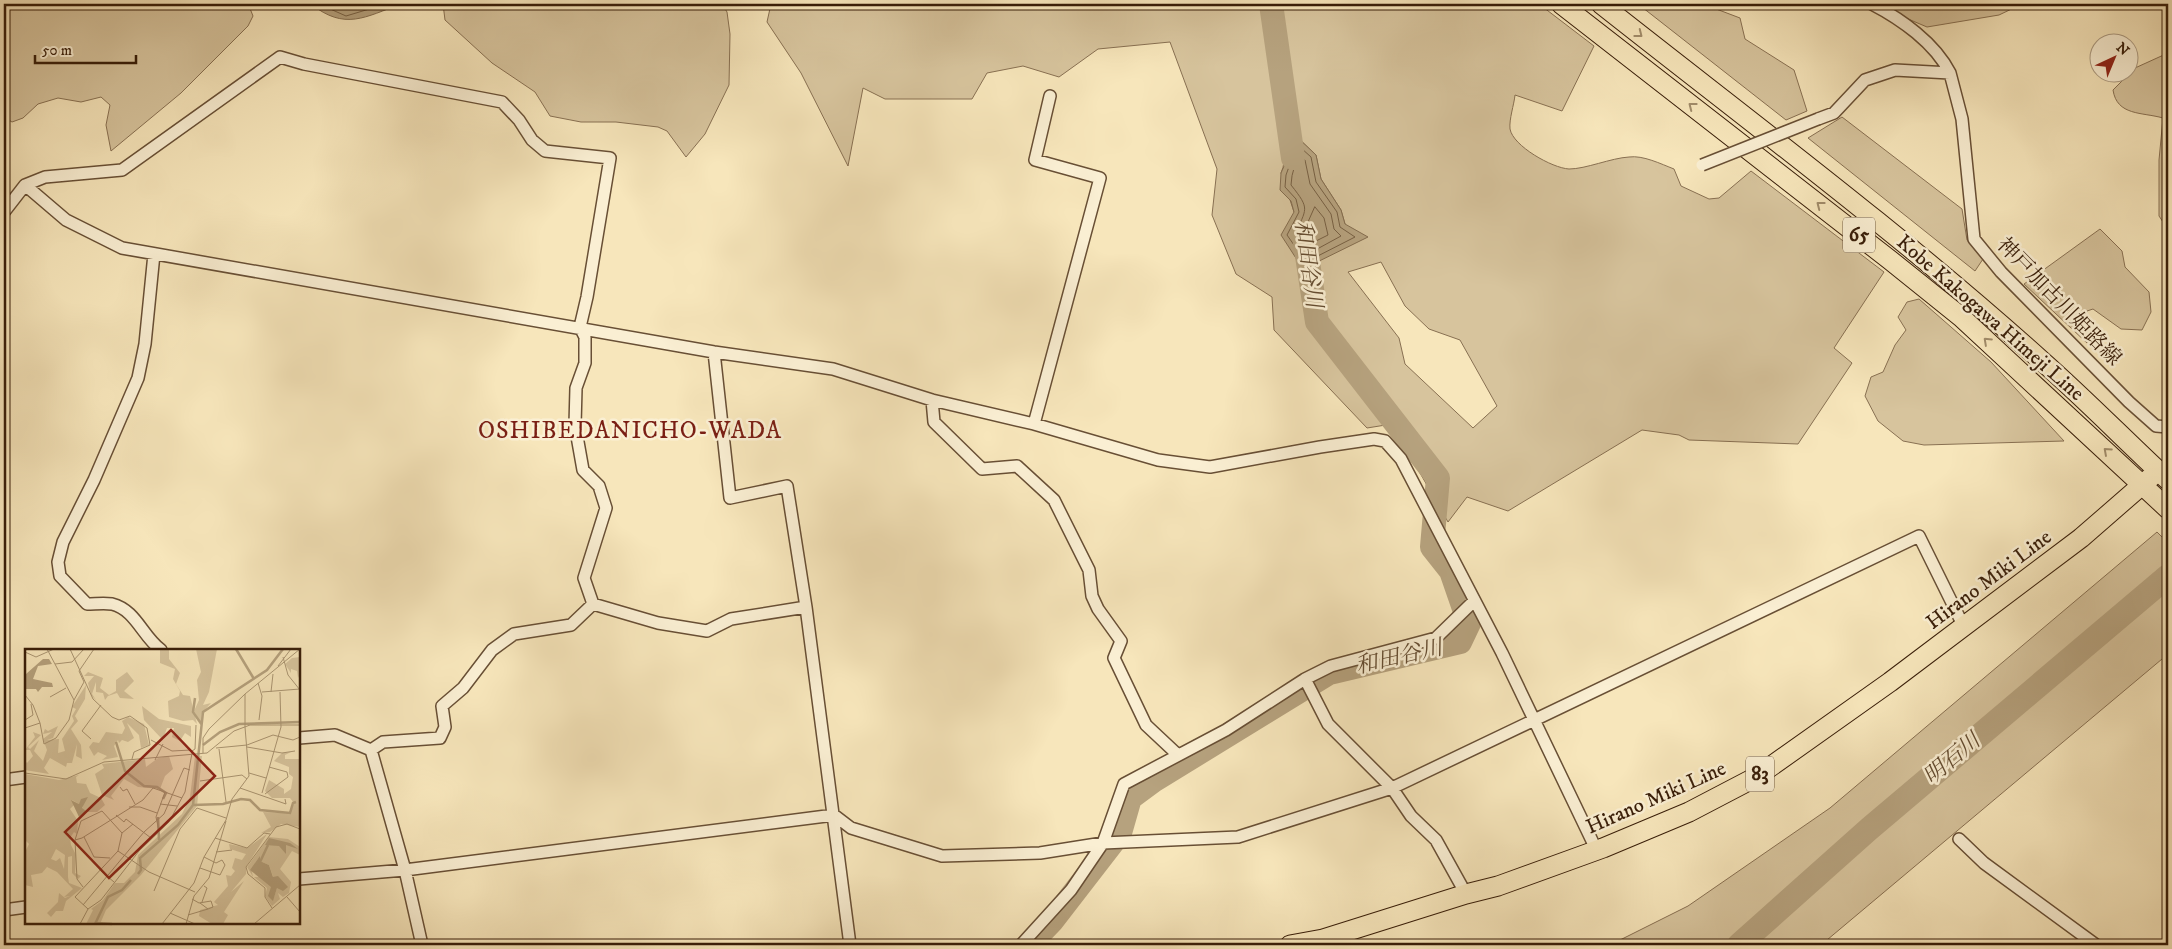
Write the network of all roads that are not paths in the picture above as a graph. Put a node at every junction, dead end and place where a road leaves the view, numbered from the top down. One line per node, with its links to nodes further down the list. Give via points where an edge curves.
1 (1561, 4): 16 (main road, Kobe Kakogawa Himeji Line / 65, one-way to 1, via 1954,312)
2 (1601, 4): 15 (main road, Kobe Kakogawa Himeji Line / 65, one-way to 15, via 1898,238 2042,361)
3 (1872, 4): 4 (street, 神戸加古川姫路線, via 1895,16 1919,36)
4 (1950, 73): 6 (street, bridge, via 1895,70 1865,80 1834,113); 14 (street, 神戸加古川姫路線, via 1962,119 1974,238 2001,272 2129,402 2156,426)
5 (1050, 96): 13 (street, via 1034,160 1100,178)
6 (1702, 165)
7 (25, 185): 8 (street); 9 (street, via 66,220 122,248); 10 (street, via 44,177 122,170 280,57 502,102 532,140 545,151 610,158)
8 (4, 212)
9 (154, 254): 10 (street); 22 (street, via 145,344 138,378 63,542 58,562 60,576 87,604 112,604 132,613 150,642)
10 (580, 327): 11 (street); 19 (street, via 585,337 585,363 576,388 575,425 583,470 598,486 606,508 584,578)
11 (714, 352): 12 (street, via 833,369); 20 (street, via 730,498 787,486)
12 (932, 400): 13 (street); 27 (street, via 934,422 982,469 1017,466 1054,500 1088,570 1092,596 1098,609 1121,641 1114,658 1146,725)
13 (1034, 424): 18 (street, via 1158,460 1210,467 1320,447 1374,439 1385,441 1401,459)
14 (2168, 427)
15 (2165, 473): 16 (main road, Hirano Miki Line / 83)
16 (2143, 484): 17 (main road, Kobe Kakogawa Himeji Line / 65); 21 (main road, Hirano Miki Line / 83, via 2081,538)
17 (2168, 509)
18 (1474, 601): 23 (street, via 1436,638 1331,666); 24 (street)
19 (593, 604): 20 (street, via 658,623 707,631 732,619); 26 (street, via 571,625 514,634 492,650 463,688 442,706 445,727 440,738 383,742)
20 (806, 607): 31 (street)
21 (1964, 627): 24 (street, via 1919,536); 34 (main road, Hirano Miki Line / 83, via 1756,777 1689,812)
22 (160, 649)
23 (1305, 679): 27 (street, via 1226,730); 30 (street, via 1328,724)
24 (1534, 719): 30 (street); 34 (street)
25 (300, 738): 26 (street, via 335,735)
26 (372, 750): 35 (street)
27 (1178, 755): 33 (street, via 1124,784)
28 (25, 777): 29 (street)
29 (4, 780)
30 (1392, 788): 33 (street, via 1238,837); 37 (street, via 1412,816 1436,840)
31 (834, 815): 33 (street, via 851,828 942,856 1040,852); 35 (street); 41 (street)
32 (1959, 839): 44 (street, via 1984,863)
33 (1103, 843): 42 (street, via 1071,890)
34 (1596, 849): 37 (main road, Hirano Miki Line / 83, via 1498,886)
35 (405, 870): 36 (street); 40 (street)
36 (300, 879)
37 (1466, 894): 43 (main road, Hirano Miki Line / 83)
38 (25, 907): 39 (street)
39 (4, 910)
40 (422, 945)
41 (850, 945)
42 (1020, 945)
43 (1290, 945)
44 (2096, 945)

